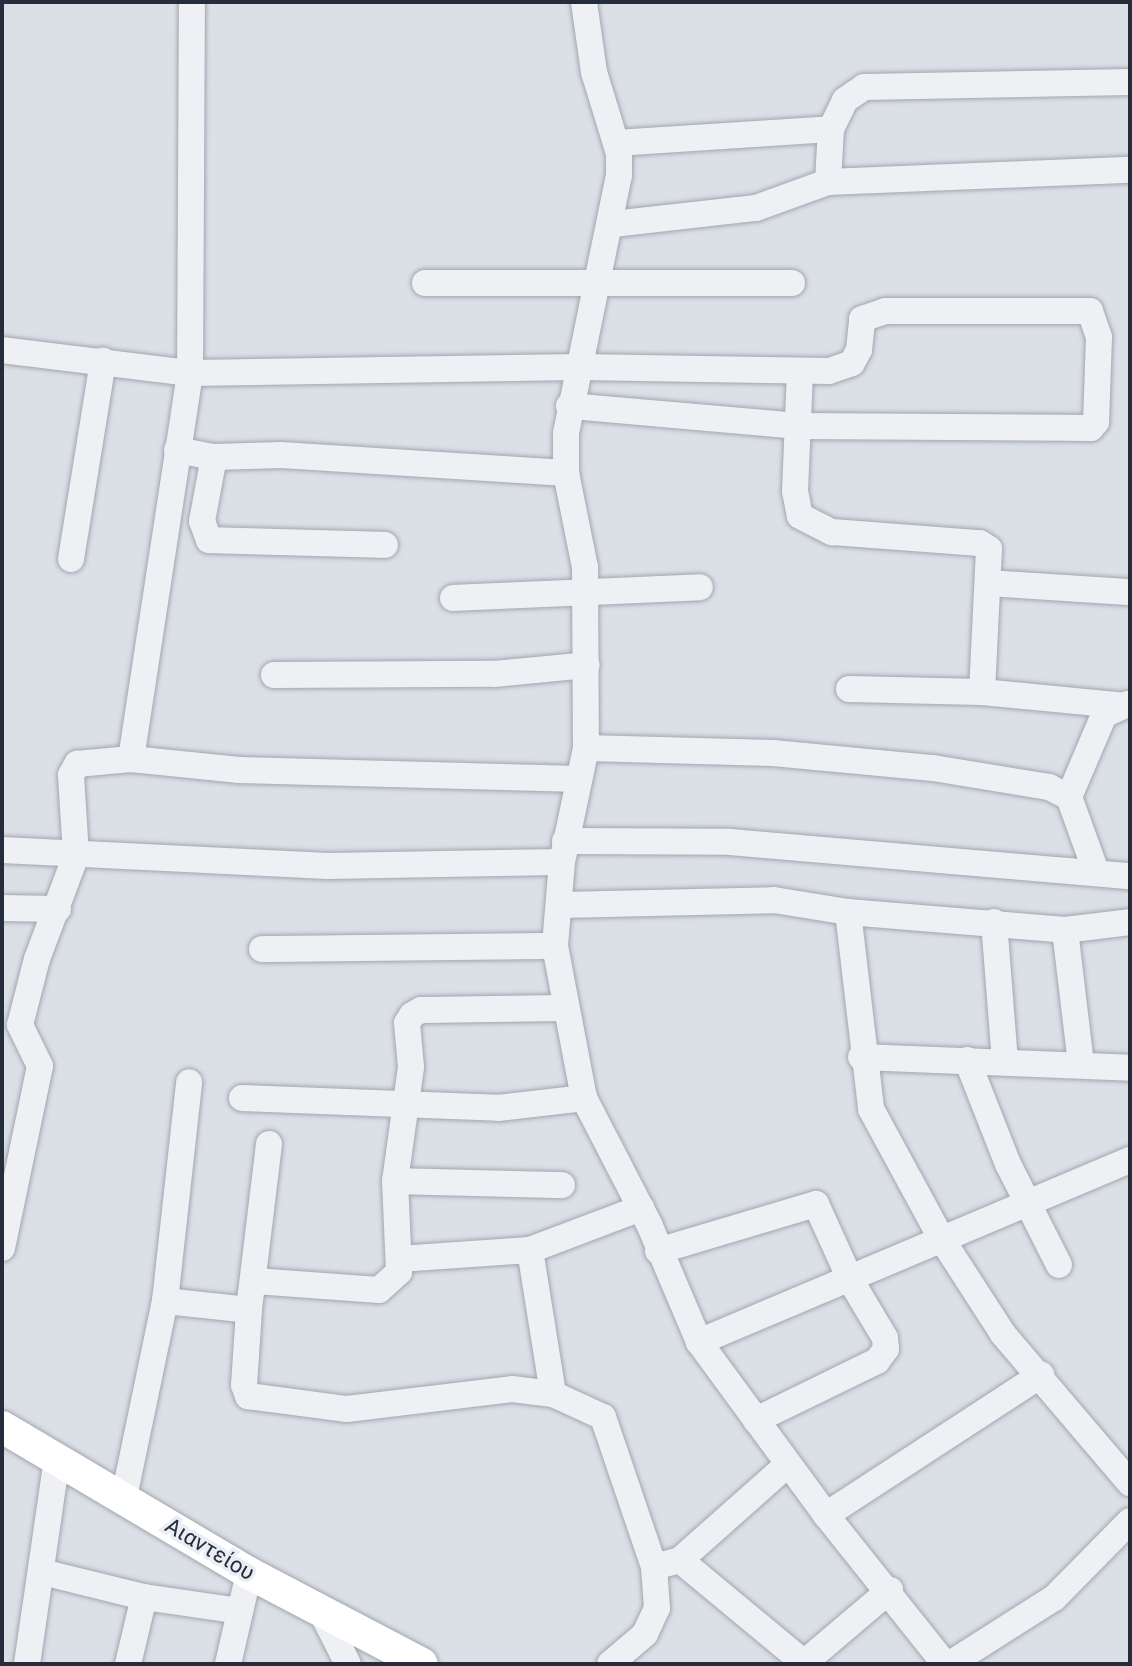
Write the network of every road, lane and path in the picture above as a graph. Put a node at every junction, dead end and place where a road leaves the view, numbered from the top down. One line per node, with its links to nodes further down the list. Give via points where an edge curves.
1 (192, 2): 16 (street)
2 (584, 2): 5 (street, via 594,72)
3 (1130, 82): 4 (street, via 864,87 845,100)
4 (831, 129): 5 (street); 7 (street)
5 (616, 143): 8 (street, via 619,175)
6 (1130, 170): 7 (street)
7 (828, 182): 8 (street, via 756,208)
8 (613, 224): 11 (street)
9 (425, 283): 11 (street)
10 (792, 283): 11 (street)
11 (597, 287): 14 (street)
12 (2, 350): 13 (street)
13 (103, 361): 16 (street); 23 (street)
14 (578, 367): 15 (street); 16 (street); 17 (street)
15 (800, 372): 18 (street); 18 (street, via 852,363 862,319 885,311 1090,311 1099,337 1096,422 1091,428)
16 (190, 373): 19 (street)
17 (569, 406): 18 (street); 21 (street)
18 (799, 426): 24 (street, via 795,505 805,520 832,532 980,543 989,549)
19 (177, 450): 20 (street); 35 (street)
20 (214, 457): 21 (street, via 281,455); 22 (street, via 202,521 209,540)
21 (566, 473): 27 (street)
22 (385, 545)
23 (71, 559)
24 (989, 583): 26 (street); 32 (street)
25 (700, 587): 27 (street)
26 (1130, 592)
27 (586, 593): 28 (street); 29 (street)
28 (453, 598)
29 (587, 665): 30 (street, via 494,674); 34 (street)
30 (274, 675)
31 (849, 689): 32 (street)
32 (982, 692): 33 (street)
33 (1124, 704): 37 (street, via 1104,715)
34 (586, 748): 36 (street); 37 (street, via 773,753 933,768 1049,787)
35 (131, 759): 36 (street, via 239,770); 40 (street, via 72,768)
36 (579, 779): 39 (street)
37 (1069, 797): 41 (street)
38 (2, 850): 40 (street)
39 (563, 852): 40 (street, via 343,866); 41 (street, via 730,842); 43 (street)
40 (76, 855): 45 (street)
41 (1095, 869): 42 (street)
42 (1130, 876)
43 (561, 905): 46 (street, via 774,900); 50 (street)
44 (2, 908): 45 (street)
45 (58, 909): 53 (street)
46 (848, 912): 47 (street); 54 (street)
47 (994, 922): 49 (street); 56 (street)
48 (1130, 922): 49 (street)
49 (1065, 930): 57 (street)
50 (555, 946): 51 (street); 52 (street)
51 (262, 949)
52 (565, 1008): 61 (street); 62 (street, via 421,1010 412,1015 407,1023 411,1067)
53 (11, 1024): 70 (street, via 35,1047 40,1066)
54 (861, 1057): 55 (street); 69 (street, via 871,1109)
55 (967, 1060): 56 (street); 67 (street)
56 (1005, 1061): 57 (street)
57 (1081, 1065): 58 (street)
58 (1130, 1068)
59 (189, 1082): 77 (street)
60 (242, 1098): 62 (street)
61 (584, 1098): 62 (street, via 537,1106); 68 (street)
62 (405, 1107): 65 (street)
63 (269, 1144): 75 (street)
64 (1130, 1160): 67 (street)
65 (395, 1181): 66 (street); 73 (street)
66 (562, 1185)
67 (1025, 1203): 69 (street); 74 (street)
68 (641, 1208): 71 (street); 72 (street)
69 (941, 1238): 76 (street); 80 (street, via 1003,1334)
70 (2, 1248)
71 (530, 1250): 73 (street); 81 (street)
72 (658, 1251): 76 (street, via 816,1204); 79 (street)
73 (399, 1259): 75 (street, via 399,1272 379,1290)
74 (1059, 1265)
75 (255, 1281): 78 (street)
76 (851, 1281): 79 (street); 82 (street, via 885,1338 886,1349 877,1361)
77 (165, 1301): 78 (street); 87 (street)
78 (249, 1310): 81 (street, via 244,1385 255,1400 347,1409 512,1389)
79 (699, 1342): 82 (street)
80 (1041, 1375): 86 (street); 88 (street)
81 (553, 1394): 91 (street, via 603,1417)
82 (756, 1420): 85 (street)
83 (2, 1427): 84 (main road, Αιαντείου)
84 (57, 1459): 87 (main road, Αιαντείου); 92 (street)
85 (788, 1464): 88 (street); 90 (street)
86 (1130, 1483)
87 (124, 1497): 93 (main road, Αιαντείου)
88 (826, 1515): 94 (street)
89 (1130, 1521): 104 (street, via 1054,1598)
90 (680, 1560): 91 (street); 94 (street, via 804,1663)
91 (654, 1567): 98 (street, via 657,1608 645,1634)
92 (42, 1572): 95 (street); 99 (street)
93 (249, 1573): 96 (street); 97 (main road, Αιαντείου)
94 (890, 1590): 104 (street)
95 (144, 1597): 96 (street); 100 (street)
96 (240, 1611): 101 (street)
97 (321, 1611): 102 (street); 103 (main road, Αιαντείου)
98 (619, 1662)
99 (27, 1664)
100 (128, 1664)
101 (228, 1664)
102 (348, 1664)
103 (422, 1664)
104 (948, 1664)

